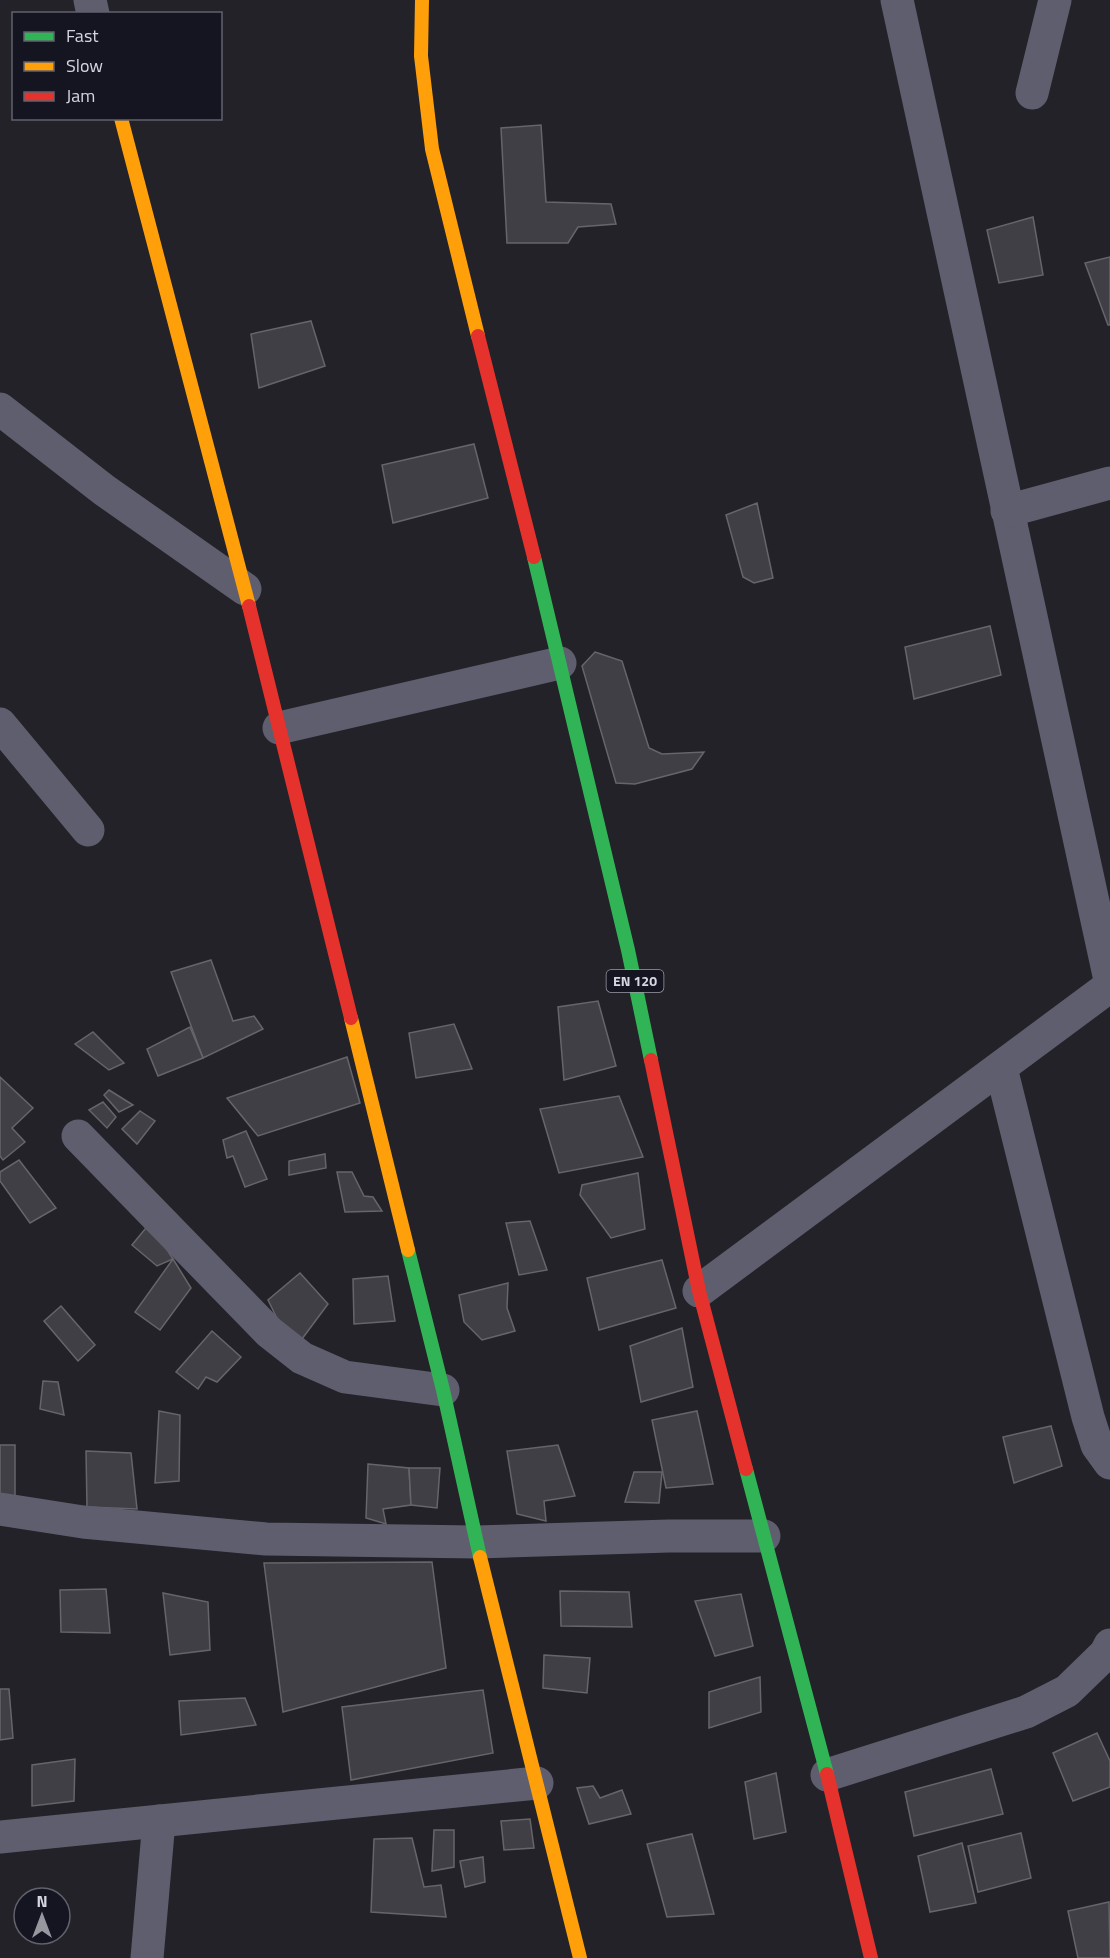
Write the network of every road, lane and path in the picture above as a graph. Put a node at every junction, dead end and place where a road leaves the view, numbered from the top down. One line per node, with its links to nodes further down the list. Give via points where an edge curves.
1 (422, 0): 10 (main road, EN 120, via 421,56 432,149)
2 (897, 0): 8 (street)
3 (1054, 0): 4 (street)
4 (1032, 93)
5 (122, 120): 9 (main road)
6 (0, 409): 9 (street, via 104,490)
7 (1110, 483): 8 (street)
8 (1007, 511): 14 (street)
9 (245, 588): 12 (main road)
10 (561, 663): 12 (street); 18 (main road, EN 120, via 628,950)
11 (0, 724): 13 (street)
12 (279, 728): 19 (main road)
13 (88, 830)
14 (1110, 980)
15 (1110, 986): 16 (street)
16 (1001, 1068): 18 (street); 20 (street, via 1088,1417 1097,1445)
17 (78, 1136): 19 (street, via 269,1332 302,1358 345,1377)
18 (699, 1291): 22 (main road, EN 120)
19 (443, 1390): 23 (main road)
20 (1110, 1462)
21 (0, 1509): 23 (street, via 83,1522 266,1539)
22 (765, 1536): 23 (street); 25 (main road, EN 120)
23 (476, 1542): 26 (main road)
24 (1110, 1645): 25 (street, via 1067,1691 1026,1712)
25 (827, 1774): 31 (main road, EN 120)
26 (537, 1783): 27 (street); 30 (main road)
27 (159, 1821): 28 (street); 29 (street)
28 (0, 1837)
29 (147, 1958)
30 (579, 1958)
31 (871, 1958)

